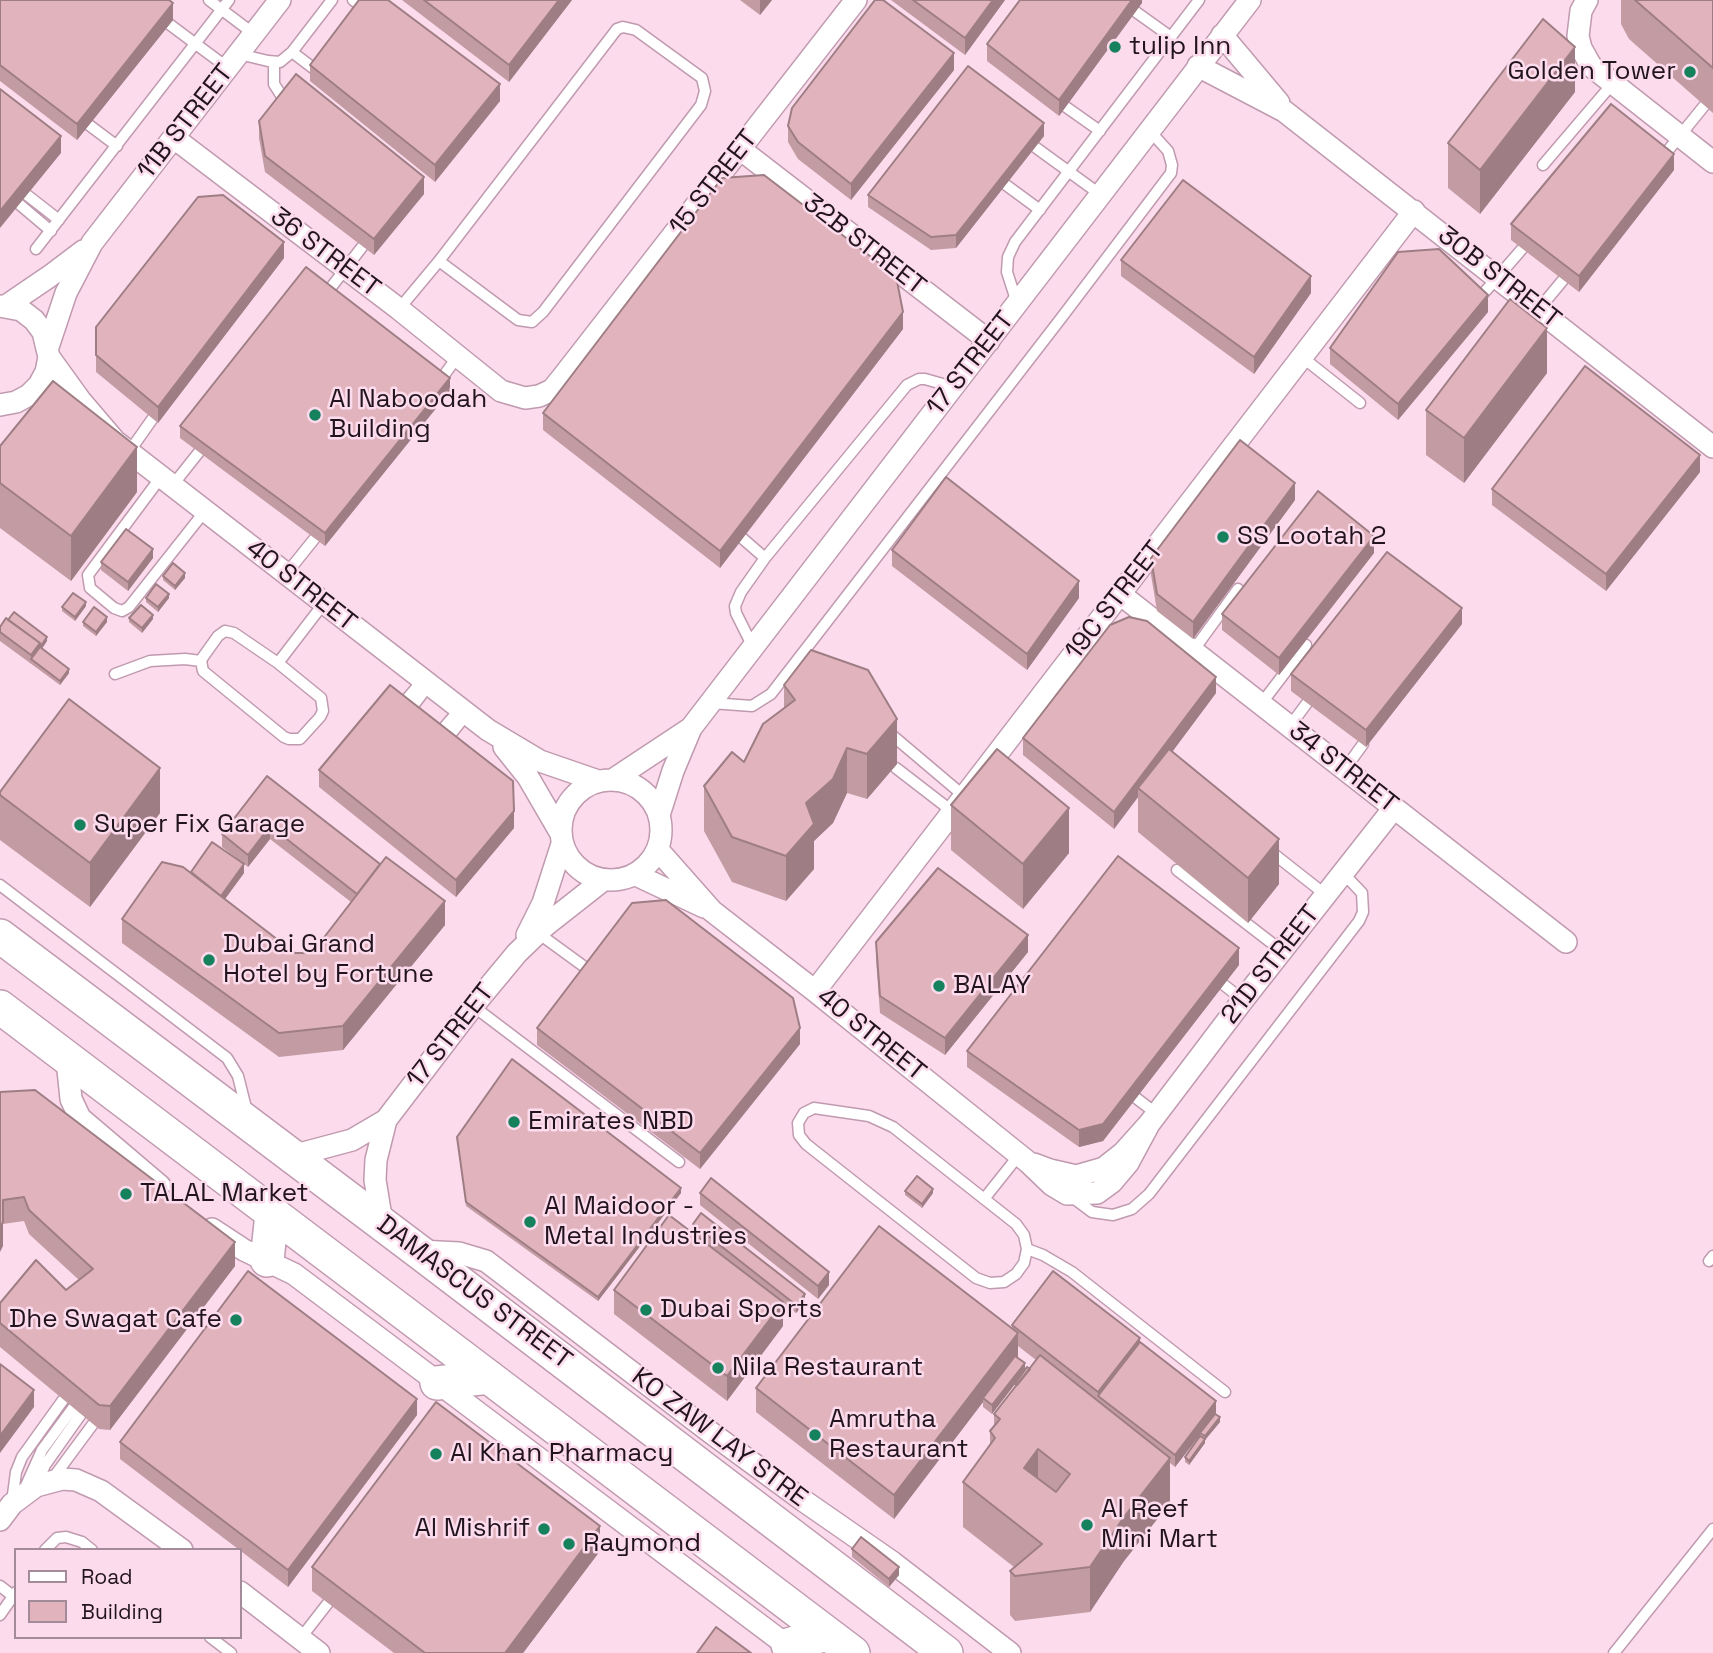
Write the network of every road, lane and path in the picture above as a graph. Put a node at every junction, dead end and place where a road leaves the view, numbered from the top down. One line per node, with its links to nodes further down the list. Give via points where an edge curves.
1 (209, 0): 10 (lane)
2 (280, 0): 14 (street, 11B STREET)
3 (332, 0): 18 (lane)
4 (353, 0): 11 (lane)
5 (856, 0): 35 (street, 15 STREET)
6 (1199, 0): 16 (lane)
7 (1251, 0): 15 (street, 17 STREET)
8 (1579, 0): 23 (street, via 1565,24 1566,46 1586,71)
9 (1587, 0): 23 (street, via 1581,11 1581,48 1591,66)
10 (225, 5): 14 (lane); 17 (lane)
11 (365, 9)
12 (1136, 12): 16 (lane)
13 (169, 24): 17 (lane)
14 (254, 34): 19 (street, 11B STREET)
15 (1222, 36): 21 (street, 17 STREET); 27 (street, 30B STREET)
16 (1171, 37): 29 (lane)
17 (196, 44): 19 (lane); 33 (lane)
18 (292, 52): 20 (lane); 22 (lane)
19 (233, 61): 20 (lane); 32 (street, 11B STREET)
20 (274, 62): 24 (lane, via 274,84)
21 (1198, 66): 27 (street, 30B STREET); 30 (street, 17 STREET)
22 (317, 71)
23 (1610, 80): 31 (street, via 1638,108); 38 (lane)
24 (286, 103)
25 (1704, 106): 31 (lane)
26 (1066, 107): 29 (lane)
27 (1284, 111): 45 (street, 30B STREET)
28 (89, 125): 33 (lane)
29 (1100, 131): 39 (lane)
30 (1150, 131): 42 (street, 17 STREET); 94 (lane, via 1168,151 1172,165 1143,220 771,694 752,706)
31 (1680, 136): 36 (lane); 37 (street)
32 (174, 138): 48 (street, 11B STREET); 53 (street, 36 STREET, via 291,232)
33 (117, 146): 46 (lane)
34 (1035, 147): 39 (lane)
35 (740, 149): 62 (street, 32B STREET); 66 (street, 15 STREET)
36 (1661, 159)
37 (1713, 162)
38 (1543, 165)
39 (1069, 172): 42 (lane); 44 (lane)
40 (1006, 185): 44 (lane)
41 (27, 195): 46 (lane)
42 (1102, 196): 58 (street, 17 STREET)
43 (19, 204): 47 (lane)
44 (1040, 210): 58 (lane, via 1008,257 1007,272)
45 (1414, 211): 54 (street, 30B STREET); 65 (street, 19C STREET)
46 (59, 220): 47 (lane)
47 (51, 231): 50 (lane)
48 (92, 243): 59 (street, 11B STREET); 63 (street, 11B STREET, via 66,293)
49 (362, 247): 53 (lane)
50 (36, 249)
51 (1522, 249): 54 (lane)
52 (439, 261): 52 (lane, via 617,29 636,30 702,78 701,105 532,322 518,320); 60 (lane)
53 (346, 268): 56 (lane); 60 (street, 36 STREET)
54 (1498, 277): 57 (lane); 61 (street, 30B STREET)
55 (1563, 280): 61 (lane)
56 (326, 294)
57 (1476, 302)
58 (1017, 305): 62 (street, 17 STREET)
59 (3, 306): 63 (street, 40 STREET, via 21,310 34,320)
60 (399, 309): 64 (street, 36 STREET)
61 (1539, 309): 75 (street, 30B STREET, via 1626,384)
62 (989, 341): 69 (street, 17 STREET)
63 (48, 352): 71 (street, 11B STREET, via 39,385 29,395); 76 (street, 40 STREET, via 80,400)
64 (458, 356): 67 (street, 36 STREET); 68 (lane)
65 (1302, 357): 70 (lane); 85 (street, 19C STREET, via 1205,494)
66 (571, 366): 67 (street, 15 STREET, via 533,384 506,381); 67 (street, 15 STREET, via 555,392 525,398 501,391)
67 (475, 369)
68 (439, 382)
69 (953, 387): 82 (lane, via 925,379 907,385); 88 (street, 17 STREET)
70 (1360, 403)
71 (4, 405): 72 (street)
72 (41, 411)
73 (153, 418): 76 (lane)
74 (78, 425): 76 (street, 40 STREET)
75 (1707, 442)
76 (122, 446): 78 (street, 40 STREET)
77 (199, 452): 78 (lane)
78 (166, 481): 79 (street, 40 STREET); 79 (lane, via 88,575 90,588 114,608 122,611 129,607)
79 (205, 511): 83 (street, 40 STREET)
80 (314, 538): 83 (lane)
81 (742, 538): 82 (lane)
82 (765, 558): 88 (lane, via 735,606)
83 (286, 574): 86 (street, 40 STREET)
84 (1238, 589): 90 (lane)
85 (1120, 594): 90 (street, 34 STREET); 108 (street, 19C STREET)
86 (324, 603): 91 (lane); 93 (street, 40 STREET)
87 (1306, 645): 96 (lane)
88 (753, 647): 94 (street, 17 STREET)
89 (201, 661): 91 (lane, via 221,633 230,631); 91 (lane, via 206,676 284,737 300,739 320,717 323,704); 92 (lane, via 150,661)
90 (1200, 661): 96 (street, 34 STREET)
91 (278, 663)
92 (114, 674)
93 (426, 682): 97 (street, 40 STREET); 98 (lane)
94 (711, 703): 100 (street, 17 STREET)
95 (1307, 703): 99 (lane)
96 (1261, 704): 99 (street, 34 STREET)
97 (463, 711): 101 (street, 40 STREET); 103 (lane)
98 (402, 712)
99 (1290, 726): 106 (street, 34 STREET)
100 (691, 728): 107 (street, 17 STREET); 110 (street, 17 STREET)
101 (488, 730): 107 (street, 40 STREET, via 540,761); 111 (street, 40 STREET, via 528,778)
102 (886, 730): 108 (lane)
103 (439, 741)
104 (1363, 744): 106 (lane)
105 (896, 768): 108 (lane)
106 (1345, 769): 109 (street, 34 STREET)
107 (606, 780): 110 (street, via 642,790); 111 (street, via 583,788 570,800 562,815)
108 (959, 804): 128 (street, 19C STREET)
109 (1394, 808): 115 (street, 21D STREET); 123 (street, 34 STREET)
110 (659, 815): 113 (street)
111 (561, 838): 117 (street, via 570,861 584,874); 125 (street, 17 STREET, via 543,903)
112 (1260, 843): 119 (lane)
113 (657, 850): 116 (street); 120 (street, 40 STREET)
114 (1177, 870): 124 (lane)
115 (1343, 873): 119 (street, 21D STREET); 142 (lane, via 1362,893 1359,921 1149,1194 1132,1209 1113,1215 1092,1212)
116 (636, 875): 117 (street); 120 (street, 40 STREET)
117 (603, 881): 121 (street, 17 STREET)
118 (0, 885): 138 (lane, via 227,1058 238,1076)
119 (1326, 895): 124 (street, 21D STREET)
120 (712, 911): 128 (street, 40 STREET)
121 (538, 933): 125 (street, 17 STREET); 126 (lane)
122 (0, 936): 138 (main road, DAMASCUS STREET)
123 (1566, 942)
124 (1282, 950): 129 (street, 21D STREET)
125 (517, 953): 130 (street, 17 STREET)
126 (586, 968)
127 (1224, 985): 129 (lane)
128 (816, 991): 140 (street, 40 STREET)
129 (1243, 1000): 136 (street, 21D STREET)
130 (473, 1006): 137 (street, 17 STREET); 141 (lane)
131 (0, 1007): 133 (main road)
132 (0, 1028): 133 (street)
133 (38, 1036): 134 (main road)
134 (67, 1059): 143 (street, via 71,1099 80,1118); 145 (main road)
135 (1136, 1098): 136 (lane)
136 (1153, 1119): 140 (street, 21D STREET, via 1115,1160 1090,1174 1063,1174); 142 (street, 21D STREET, via 1112,1182 1097,1194)
137 (386, 1120): 139 (street, 17 STREET, via 352,1140); 147 (street, 17 STREET, via 375,1180)
138 (250, 1125): 139 (main road, DAMASCUS STREET)
139 (292, 1156): 147 (main road, DAMASCUS STREET)
140 (1023, 1158): 142 (street); 144 (lane)
141 (679, 1162)
142 (1067, 1194)
143 (175, 1199)
144 (984, 1199): 148 (lane, via 1016,1224); 148 (lane, via 878,1120 814,1108 804,1113 798,1124 806,1144 976,1279 1004,1282 1016,1275)
145 (272, 1214): 150 (main road); 151 (main road)
146 (197, 1216): 150 (street, via 231,1243)
147 (382, 1223): 149 (main road, DAMASCUS STREET)
148 (1027, 1249): 153 (lane, via 1072,1272)
149 (418, 1251): 172 (main road, DAMASCUS STREET); 173 (street, KO ZAW LAY STRE, via 486,1261)
150 (267, 1260): 152 (street, via 293,1273)
151 (489, 1377): 152 (main road); 168 (main road)
152 (437, 1383): 169 (street)
153 (1225, 1392)
154 (62, 1400): 157 (lane, via 22,1457 14,1480)
155 (77, 1411): 157 (lane, via 42,1450)
156 (93, 1424): 157 (lane)
157 (24, 1497): 161 (street, via 76,1480 101,1491)
158 (1713, 1529): 174 (lane)
159 (47, 1548): 160 (lane, via 66,1536)
160 (90, 1548)
161 (179, 1548)
162 (242, 1594): 167 (street)
163 (14, 1595): 165 (lane)
164 (328, 1603): 167 (lane)
165 (0, 1615)
166 (213, 1639): 170 (lane)
167 (300, 1639): 171 (street)
168 (840, 1643): 169 (main road)
169 (793, 1649)
170 (231, 1653)
171 (319, 1653)
172 (946, 1653)
173 (1010, 1653)
174 (1614, 1653)

